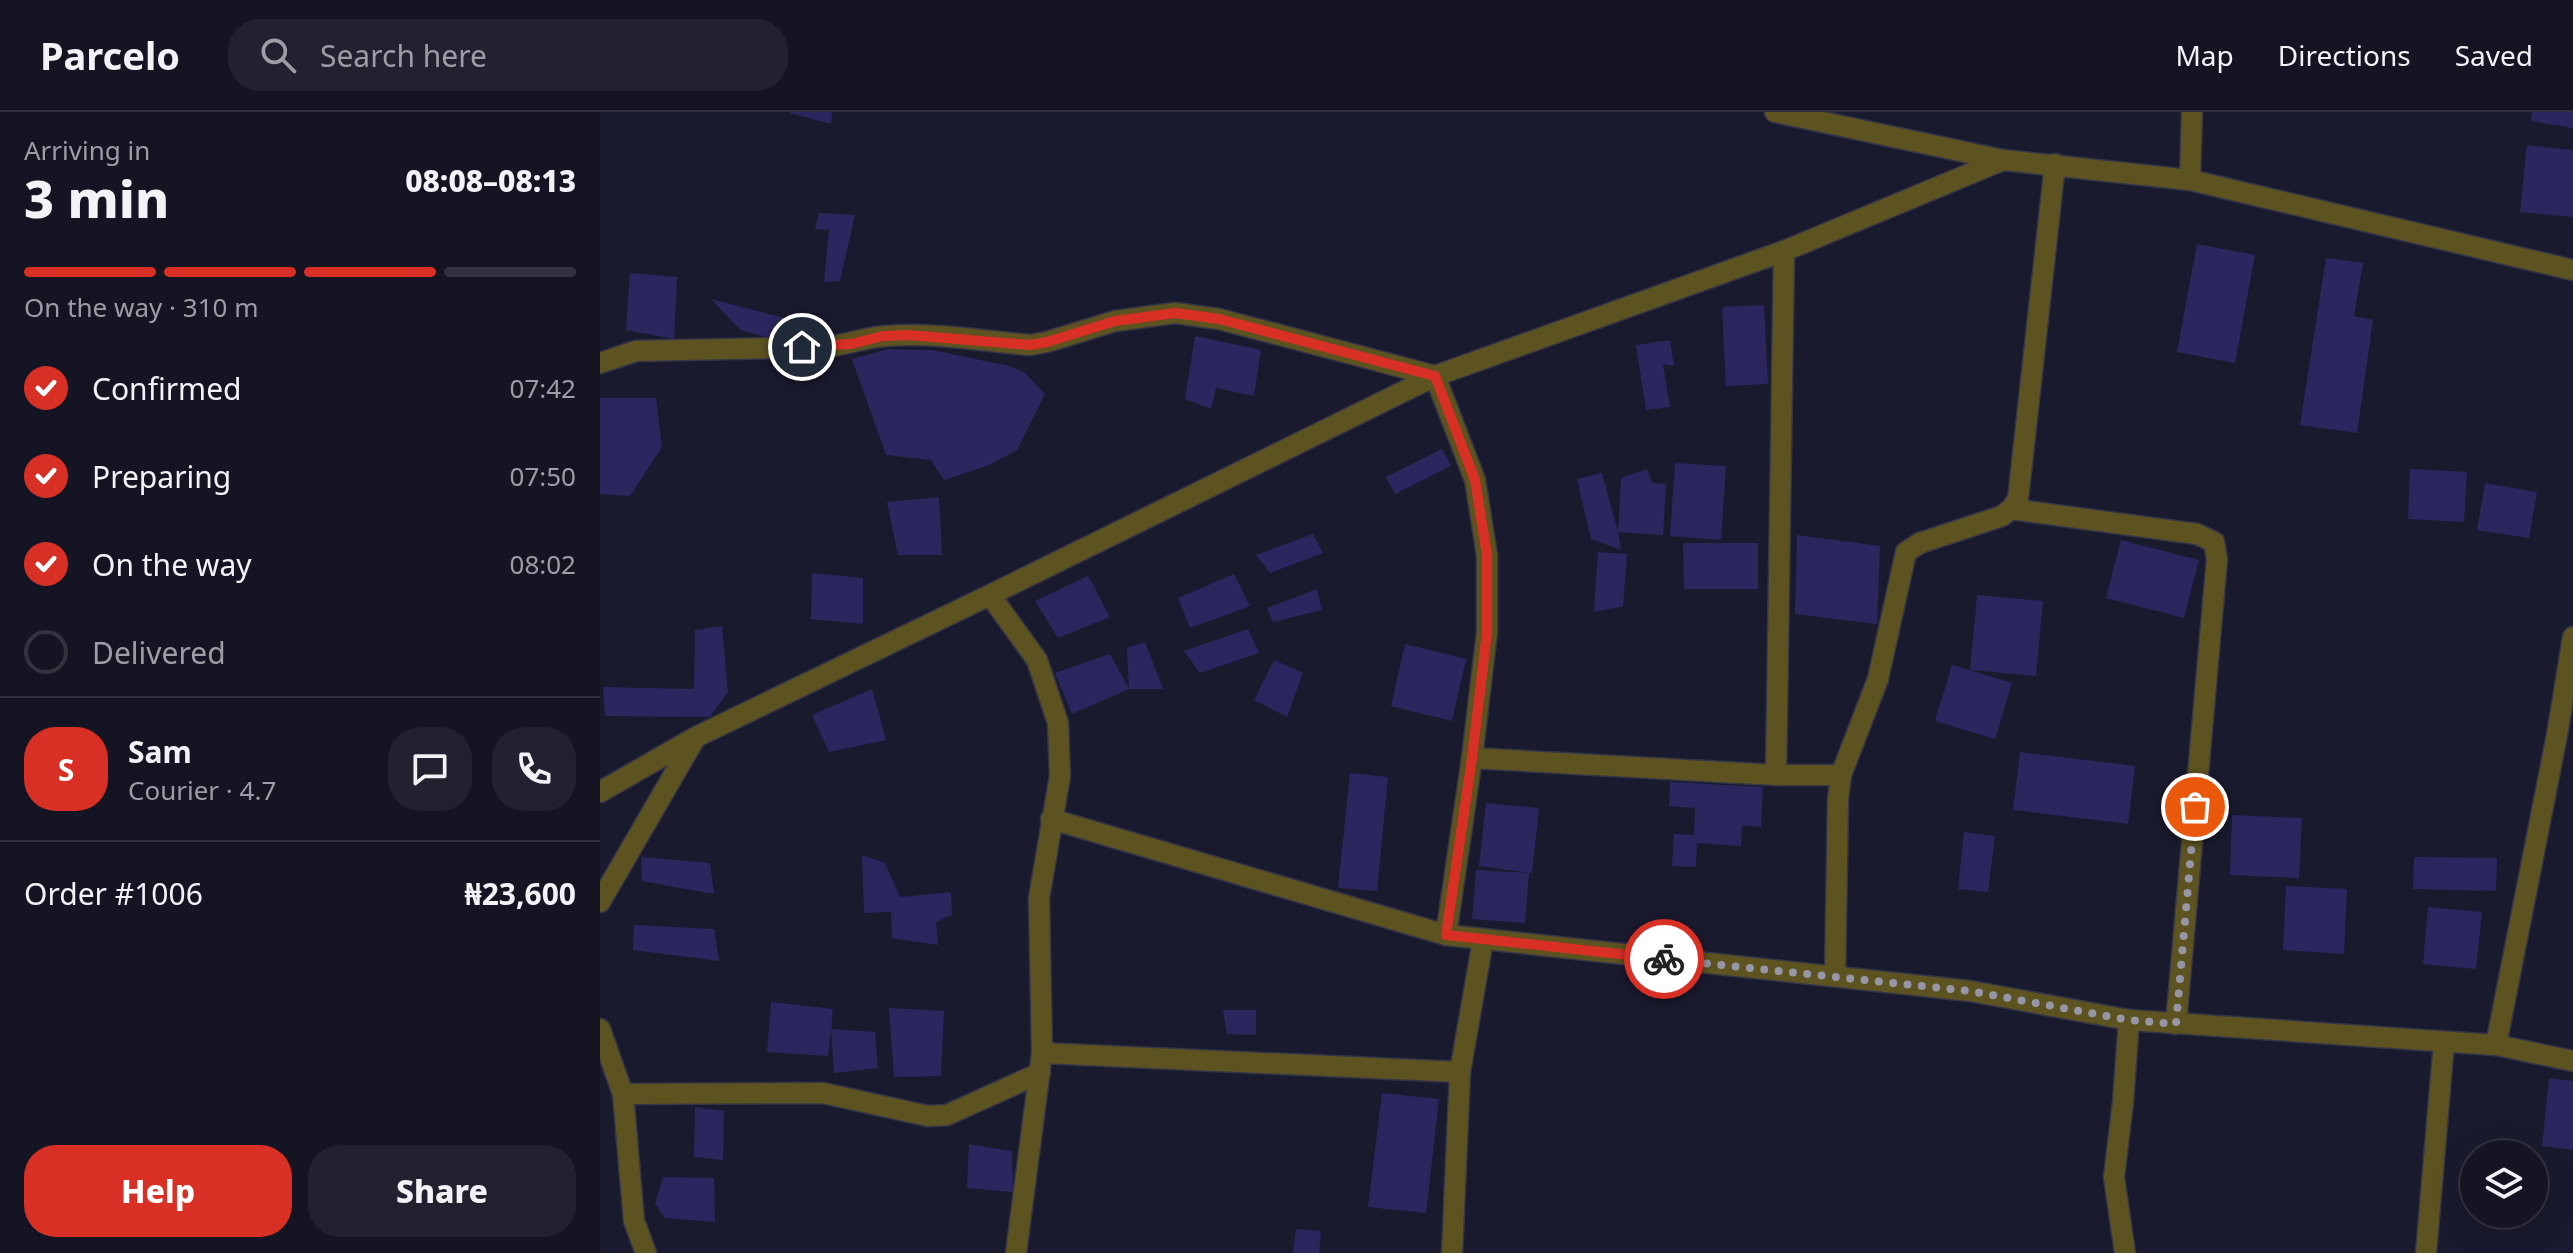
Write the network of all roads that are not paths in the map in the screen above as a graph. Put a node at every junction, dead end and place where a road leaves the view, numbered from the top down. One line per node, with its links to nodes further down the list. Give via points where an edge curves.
1 (1775, 112): 3 (street)
2 (2192, 112): 5 (street)
3 (2003, 160): 4 (street); 6 (street)
4 (2055, 164): 5 (street); 10 (street, via 2018,499)
5 (2190, 180): 7 (street)
6 (1784, 251): 9 (street); 15 (street)
7 (2573, 270)
8 (600, 363): 9 (street, via 636,351 825,347 883,336 1030,345 1115,321 1175,313 1219,319)
9 (1435, 376): 11 (street); 14 (street, via 1475,480 1487,555 1487,632)
10 (2011, 509): 16 (street, via 1906,552 1878,679); 24 (street, via 2197,534 2214,542 2217,559)
11 (990, 595): 13 (street); 18 (street, via 1037,660 1058,723 1060,776)
12 (2573, 637): 27 (street)
13 (696, 737): 17 (street); 19 (street)
14 (1472, 758): 15 (street); 20 (street)
15 (1776, 775): 16 (street)
16 (1841, 775): 22 (street)
17 (600, 792)
18 (1051, 819): 20 (street); 29 (street, via 1039,898)
19 (600, 902)
20 (1446, 935): 21 (street)
21 (1483, 940): 22 (street); 30 (street)
22 (1835, 976): 23 (street, via 1970,991)
23 (2129, 1020): 24 (street); 35 (street, via 2114,1177)
24 (2176, 1024): 26 (street)
25 (600, 1029): 31 (street)
26 (2444, 1042): 27 (street); 36 (street)
27 (2496, 1045): 28 (street)
28 (2573, 1061)
29 (1041, 1063): 30 (street); 31 (street, via 947,1115 928,1116 823,1093); 33 (street)
30 (1460, 1072): 34 (street)
31 (623, 1094): 32 (street, via 634,1221)
32 (646, 1253)
33 (1016, 1253)
34 (1452, 1253)
35 (2125, 1253)
36 (2426, 1253)

